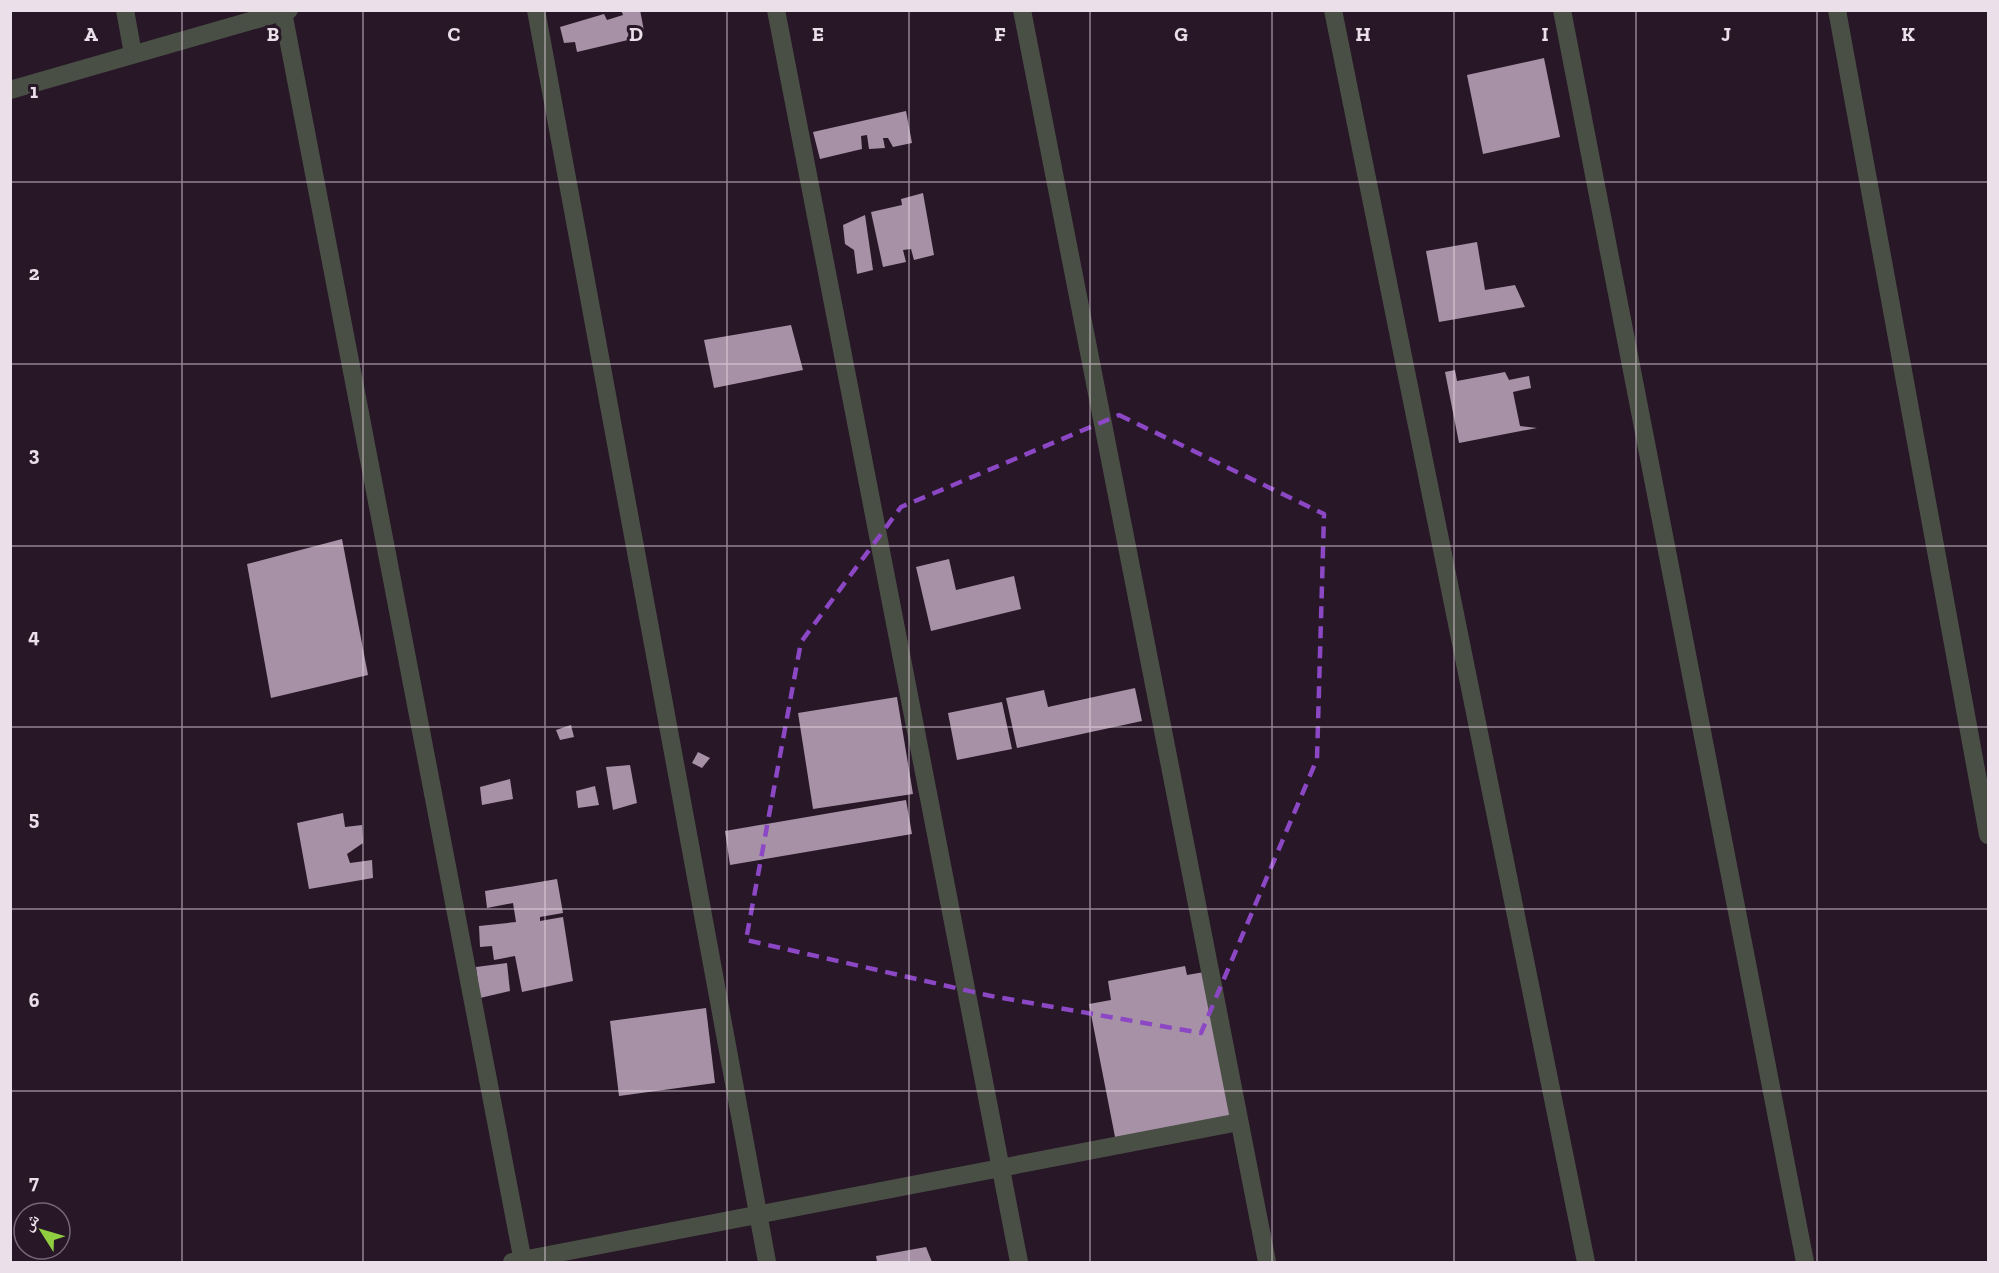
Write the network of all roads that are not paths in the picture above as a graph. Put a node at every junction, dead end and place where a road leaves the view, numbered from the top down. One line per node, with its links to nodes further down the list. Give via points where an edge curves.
1 (125, 10): 9 (street)
2 (536, 10): 14 (street)
3 (776, 10): 13 (street)
4 (1022, 10): 12 (street)
5 (1333, 10): 19 (street)
6 (1562, 10): 20 (street)
7 (1837, 10): 11 (street)
8 (286, 11): 9 (street); 15 (street)
9 (133, 54): 10 (street)
10 (10, 90)
11 (1989, 835)
12 (1239, 1122): 13 (street); 18 (street)
13 (1001, 1168): 14 (street); 17 (street)
14 (757, 1215): 15 (street); 16 (street)
15 (519, 1262)
16 (767, 1263)
17 (1019, 1263)
18 (1267, 1263)
19 (1586, 1263)
20 (1805, 1263)

